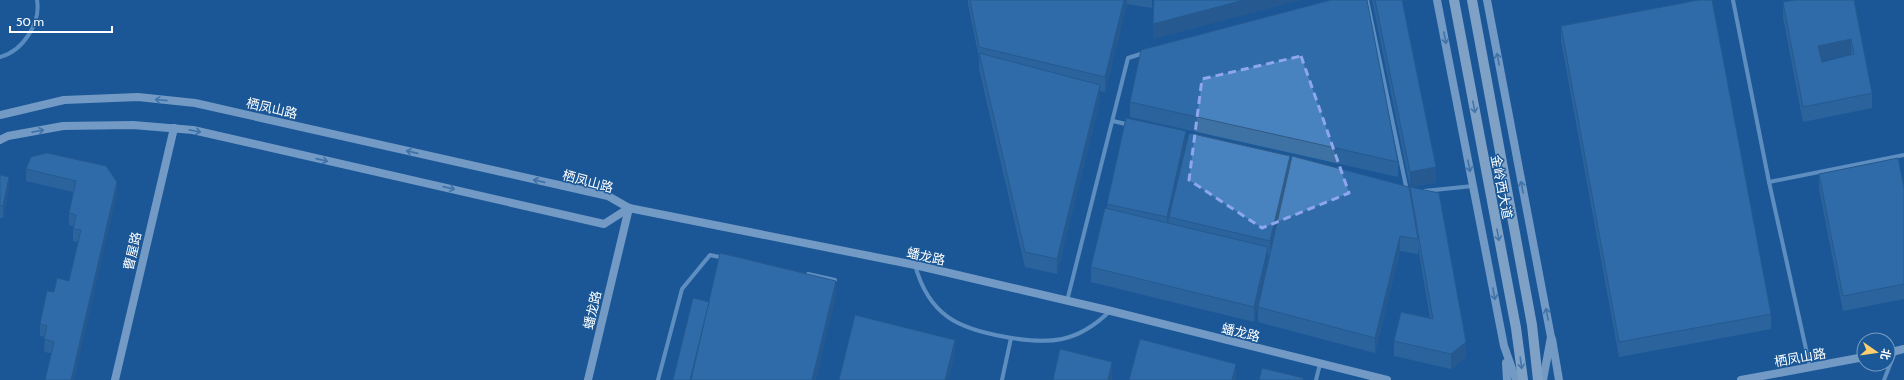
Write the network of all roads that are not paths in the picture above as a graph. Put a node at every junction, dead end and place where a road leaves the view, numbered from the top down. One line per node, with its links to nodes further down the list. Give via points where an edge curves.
1 (1367, 0): 17 (street)
2 (1437, 0): 15 (street, one-way to 15)
3 (1454, 0): 39 (main road, 金岭西大道, one-way to 39, via 1516,328)
4 (1472, 0): 40 (main road, 金岭西大道, via 1532,325)
5 (1489, 0): 25 (street, one-way to 5)
6 (1733, 0): 14 (street)
7 (1151, 52): 9 (street, via 1128,58)
8 (0, 114): 18 (street, 栖凤山路, one-way to 8, via 608,196 195,103 138,97 64,100)
9 (1112, 121): 10 (street); 23 (street)
10 (1136, 127)
11 (174, 128): 12 (street, one-way to 11, via 8,136 63,126 133,124); 18 (street, one-way to 18, via 193,130 604,224); 31 (street, 曹屋路)
12 (0, 140)
13 (1904, 155): 14 (street)
14 (1769, 182): 30 (street)
15 (1473, 186): 17 (street); 27 (street, one-way to 27)
16 (1400, 191): 17 (street)
17 (1408, 193)
18 (629, 208): 20 (street, 蟠龙路); 32 (street, 蟠龙路)
19 (726, 258): 33 (street, via 710,255 682,289)
20 (915, 265): 23 (street, 蟠龙路); 26 (street, via 918,277 930,298 946,316 978,332)
21 (804, 273): 22 (street)
22 (835, 280)
23 (1068, 301): 24 (street, 蟠龙路)
24 (1110, 311): 26 (street, via 1089,329 1063,340 1037,342); 29 (street, 蟠龙路)
25 (1551, 336): 41 (street); 42 (street)
26 (1011, 338): 34 (street)
27 (1504, 346): 37 (street); 38 (street)
28 (1856, 359): 30 (street, 栖凤山路)
29 (1320, 364): 35 (street); 36 (street, 蟠龙路)
30 (1810, 367): 43 (street, 栖凤山路)
31 (115, 380)
32 (588, 380)
33 (658, 380)
34 (1002, 380)
35 (1316, 380)
36 (1387, 380)
37 (1507, 380)
38 (1516, 380)
39 (1523, 380)
40 (1538, 380)
41 (1543, 380)
42 (1559, 380)
43 (1740, 380)

